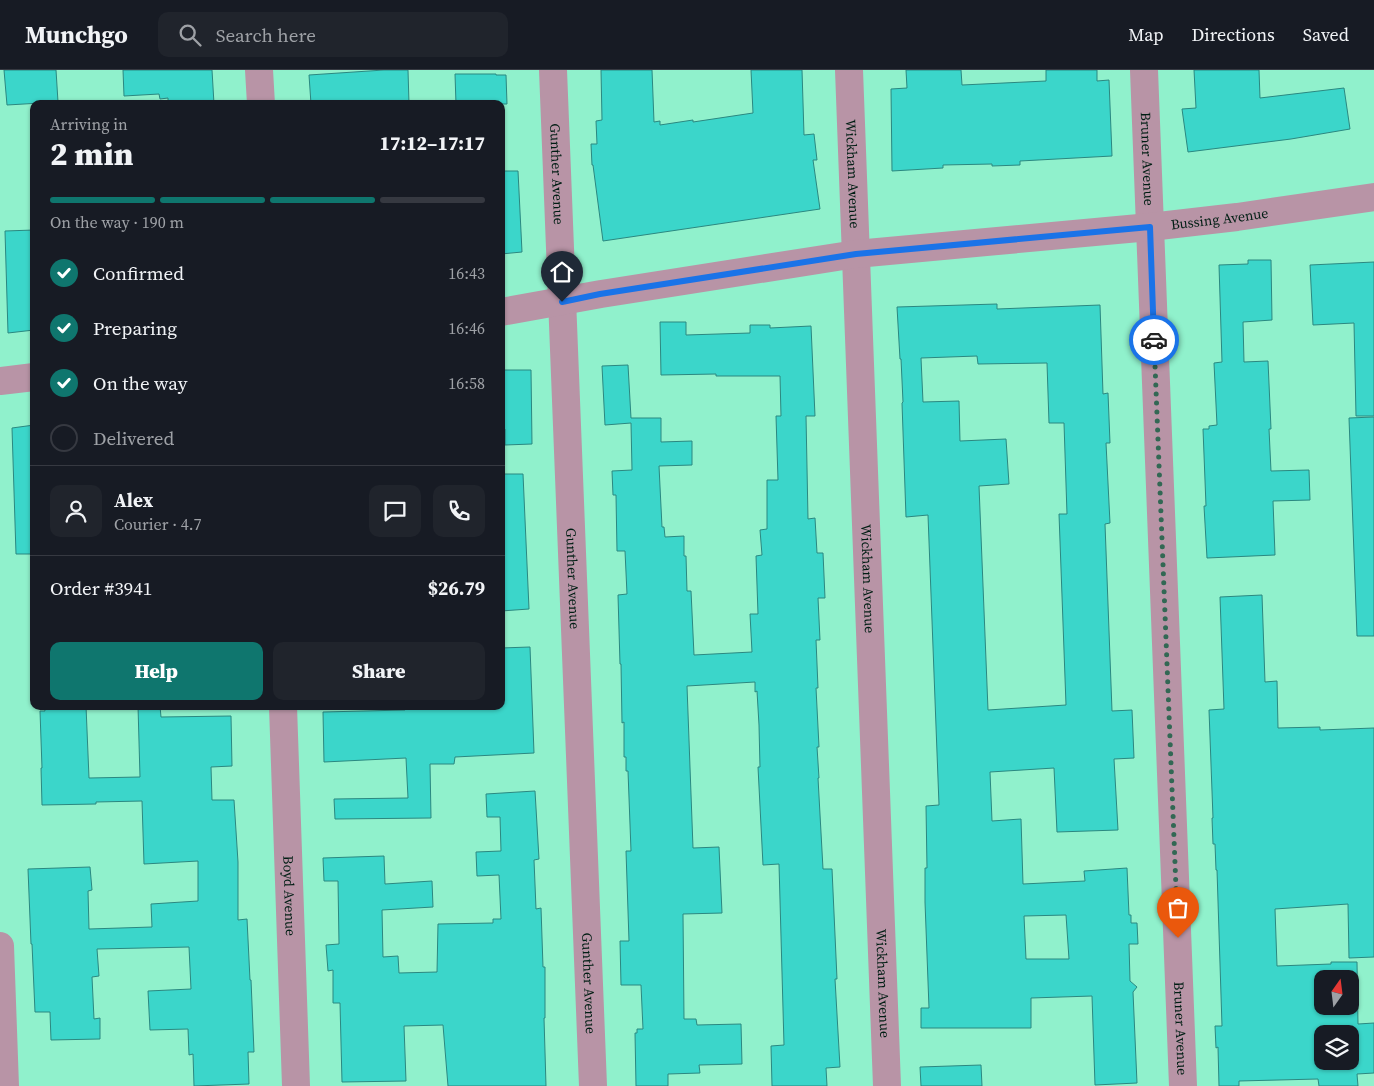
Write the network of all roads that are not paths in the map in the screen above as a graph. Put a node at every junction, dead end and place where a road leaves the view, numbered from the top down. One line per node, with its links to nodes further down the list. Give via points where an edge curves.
1 (259, 70): 5 (street)
2 (553, 70): 9 (street, Gunther Avenue)
3 (849, 70): 8 (street, Wickham Avenue)
4 (1144, 70): 7 (street, Bruner Avenue)
5 (261, 100)
6 (1374, 197): 7 (street, Bussing Avenue)
7 (1150, 227): 8 (street, Bussing Avenue); 19 (street, Bruner Avenue)
8 (856, 254): 9 (street, Bussing Avenue); 18 (street, Wickham Avenue)
9 (562, 302): 10 (street, Bussing Avenue); 17 (street, Gunther Avenue)
10 (505, 311)
11 (30, 377): 12 (street)
12 (0, 381)
13 (283, 710): 16 (street, Boyd Avenue)
14 (0, 946): 15 (street)
15 (5, 1086)
16 (296, 1086)
17 (593, 1086)
18 (887, 1086)
19 (1184, 1086)

